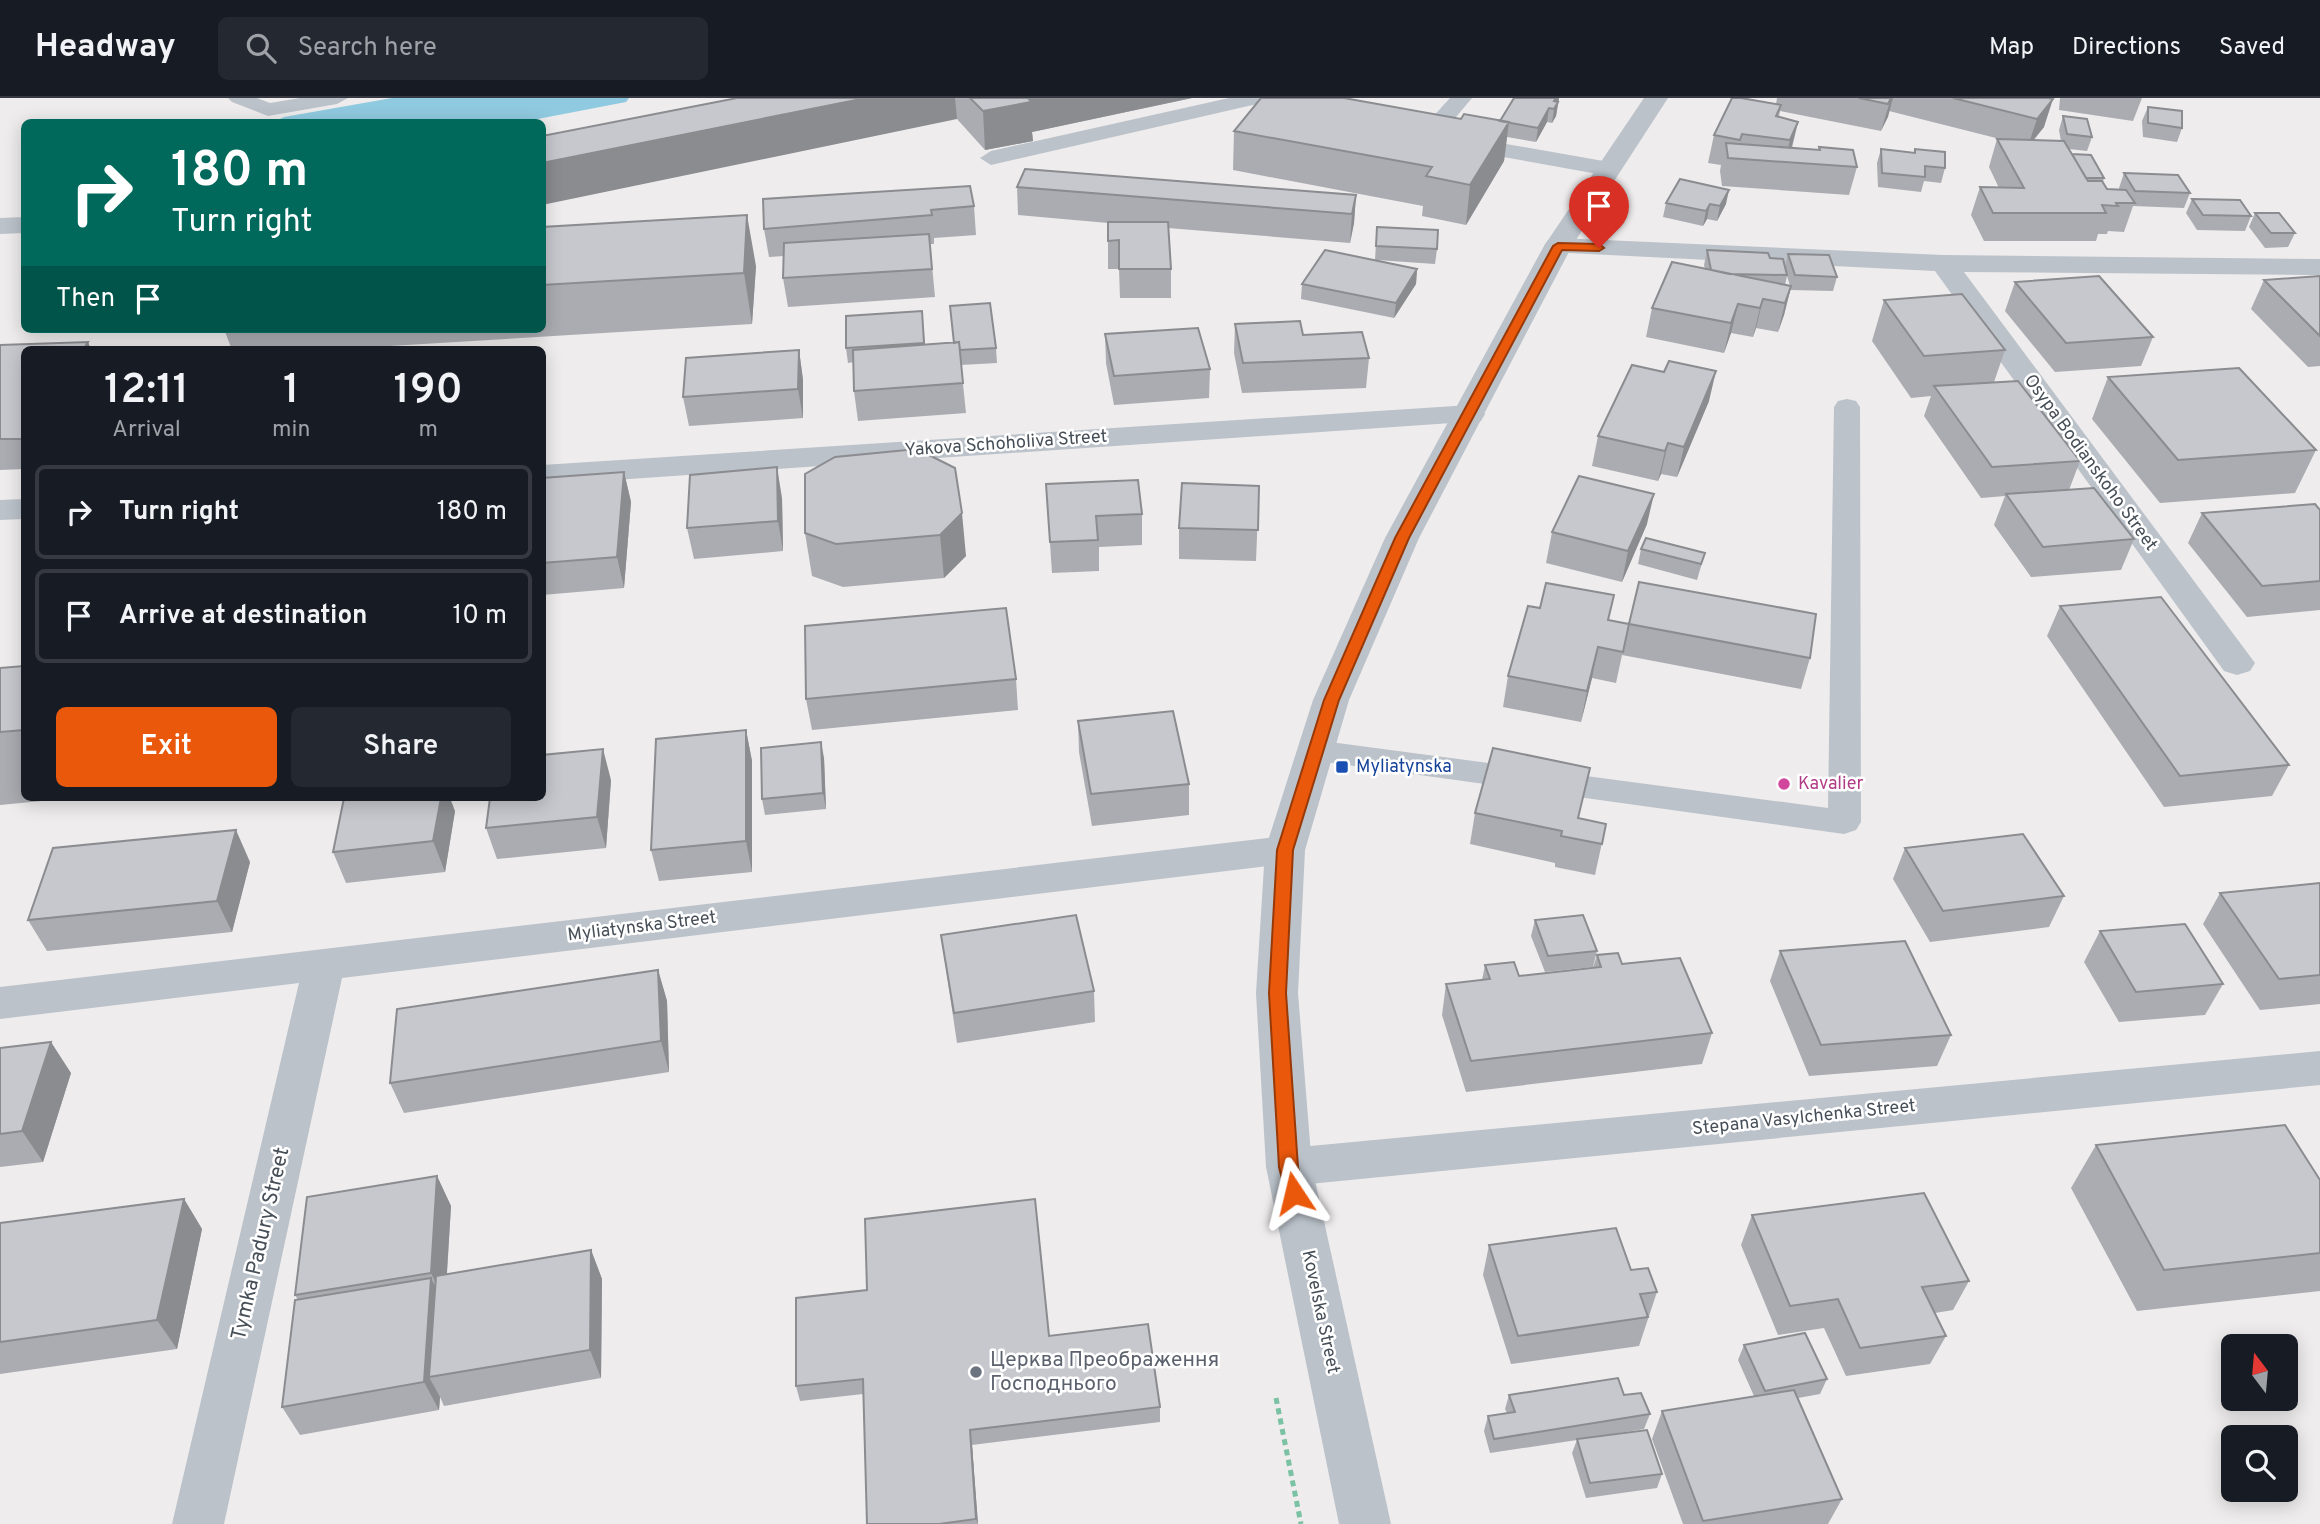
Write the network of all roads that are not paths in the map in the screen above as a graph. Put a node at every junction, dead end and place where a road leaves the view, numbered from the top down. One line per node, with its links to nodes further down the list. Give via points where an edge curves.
1 (239, 98): 2 (lane, via 268,110)
2 (337, 98)
3 (1257, 98): 8 (lane)
4 (1461, 98): 7 (lane)
5 (1656, 98): 9 (street, Kovelska Street)
6 (1400, 133): 7 (lane)
7 (1427, 137): 9 (lane)
8 (991, 158)
9 (1609, 169): 12 (street, Kovelska Street)
10 (21, 225): 11 (street)
11 (0, 226)
12 (1558, 246): 13 (street); 16 (street, Kovelska Street)
13 (1943, 263): 14 (street); 20 (street, Osypa Bodianskoho Street)
14 (2320, 267)
15 (1847, 407): 21 (lane, via 1844,822)
16 (1470, 414): 17 (street, Yakova Schoholiva Street); 21 (street, Kovelska Street, via 1402,538 1331,700)
17 (546, 475)
18 (21, 509): 19 (street)
19 (0, 510)
20 (2237, 663)
21 (1315, 751): 22 (street, Kovelska Street)
22 (1285, 850): 23 (street, Myliatynska Street); 26 (street, Kovelska Street, via 1278,993)
23 (324, 965): 24 (street, Myliatynska Street); 27 (street, Tymka Padury Street)
24 (0, 1003)
25 (2320, 1068): 26 (street, Stepana Vasylchenka Street)
26 (1289, 1167): 28 (street, Kovelska Street)
27 (198, 1524)
28 (1365, 1524)

